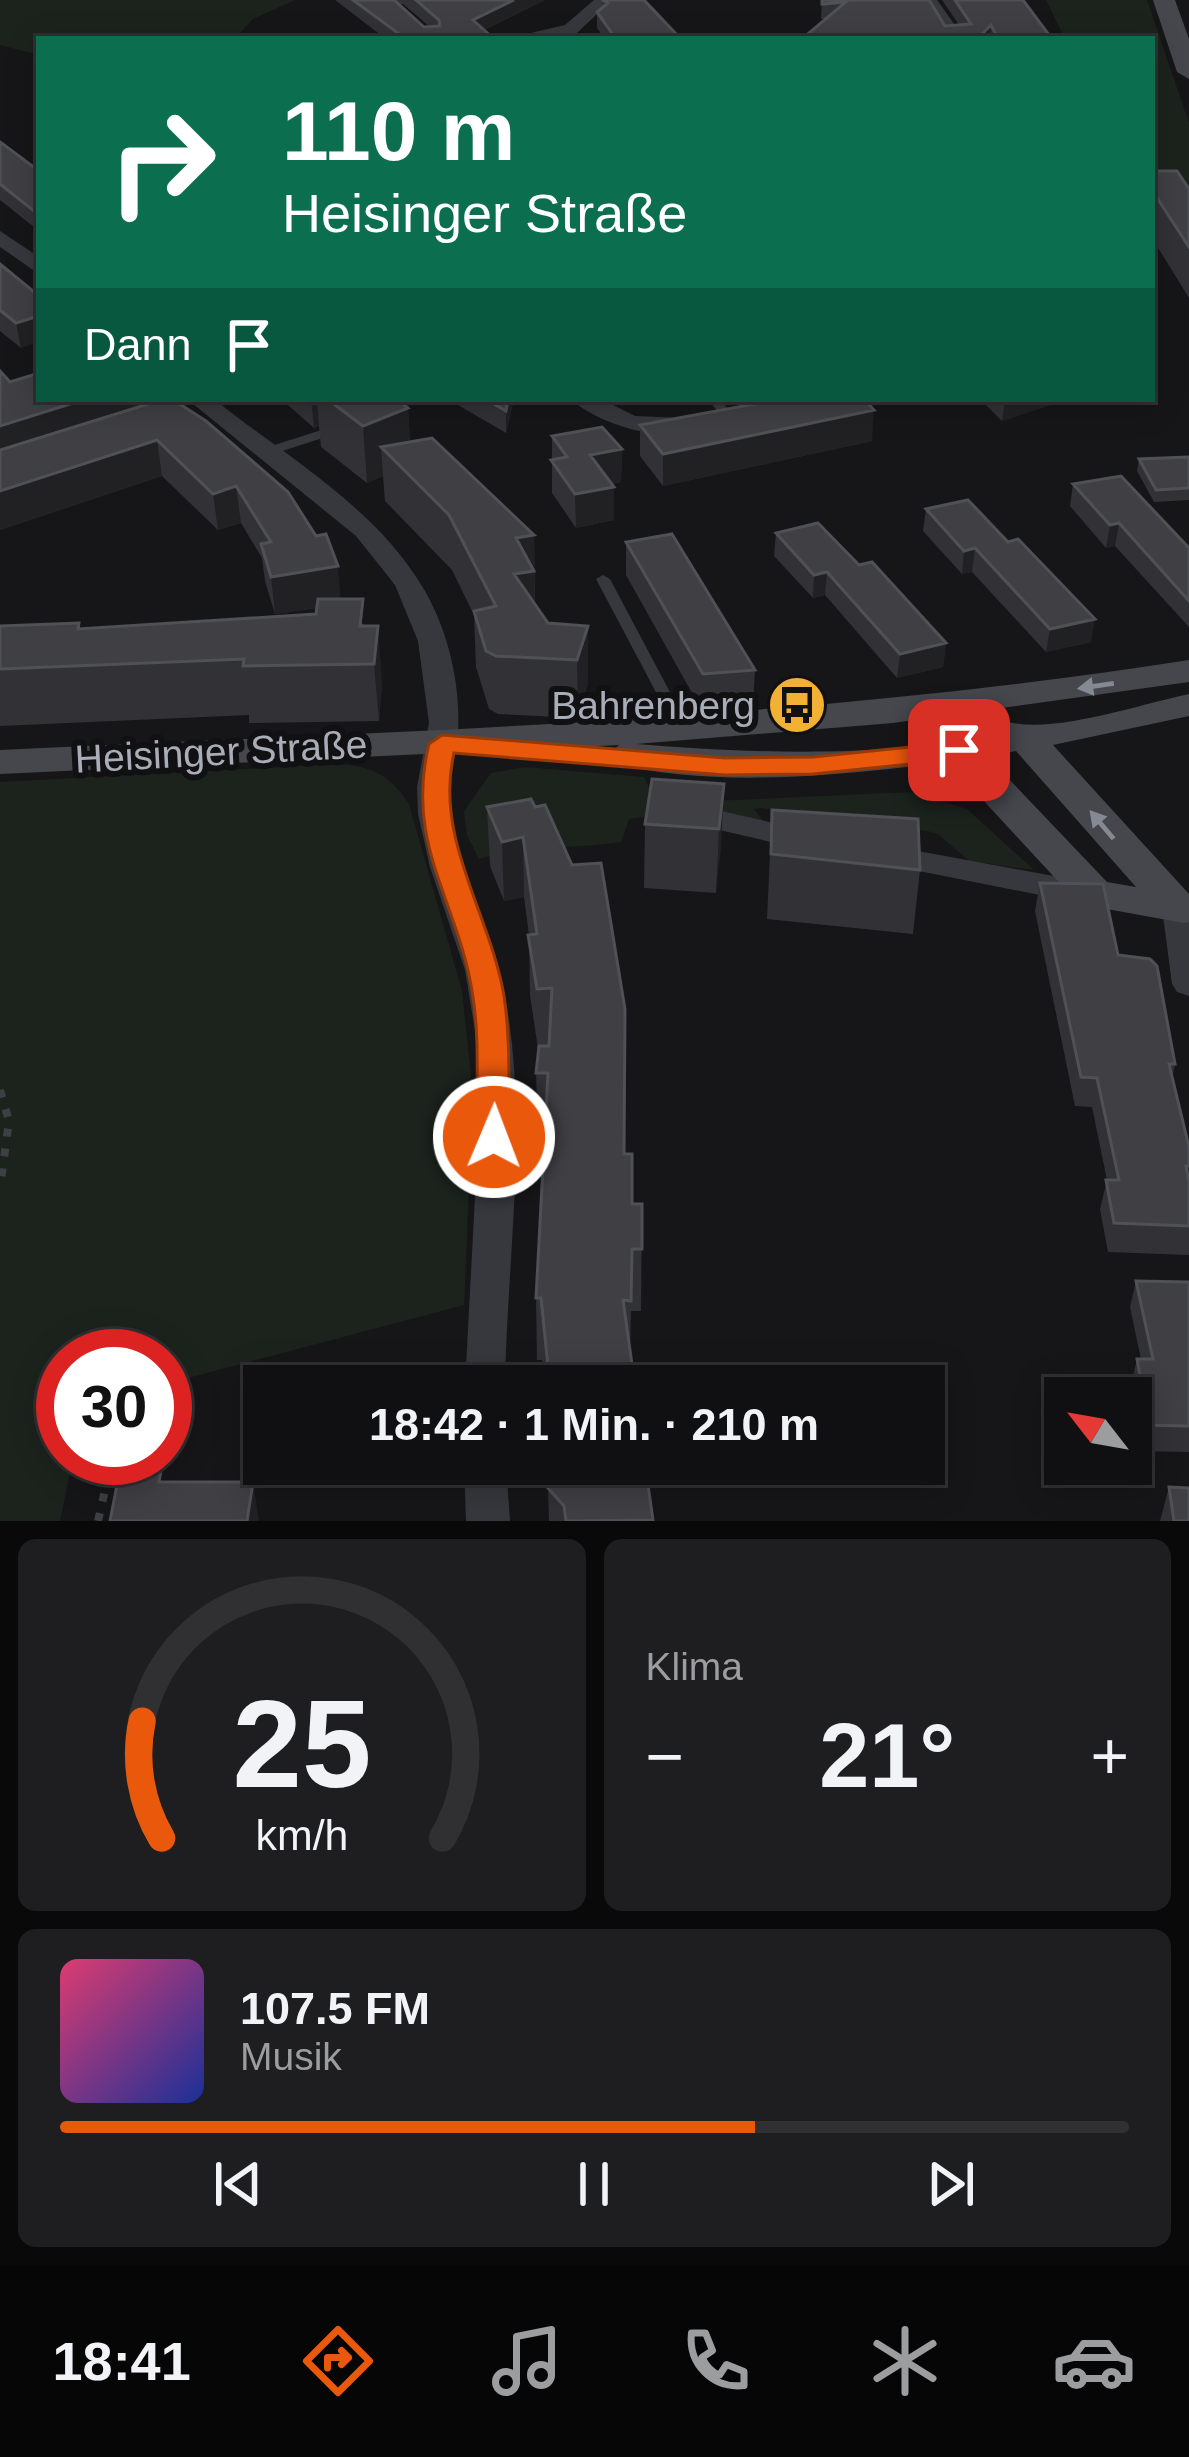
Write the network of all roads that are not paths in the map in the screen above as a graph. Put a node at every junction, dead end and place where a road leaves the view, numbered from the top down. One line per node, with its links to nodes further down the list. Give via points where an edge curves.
1 (604, 0): 4 (street)
2 (928, 0): 5 (street)
3 (1164, 0): 6 (main road)
4 (574, 34)
5 (954, 36)
6 (1188, 66)
7 (0, 237): 8 (street)
8 (36, 266)
9 (591, 402): 11 (street, via 645,426)
10 (199, 408): 13 (street)
11 (731, 410)
12 (352, 429): 13 (lane)
13 (271, 456): 20 (street, via 358,526 411,589 444,695)
14 (603, 579): 18 (lane)
15 (1189, 671): 17 (main road, Heisinger Straße, one-way to 17)
16 (1189, 705): 19 (main road, Heisinger Straße)
17 (981, 726): 18 (main road, Heisinger Straße, via 937,710); 19 (main road, Heisinger Straße); 20 (main road, Heisinger Straße, via 813,766); 23 (main road)
18 (685, 733): 20 (main road, Heisinger Straße)
19 (1027, 740): 24 (main road, one-way to 19)
20 (442, 744): 21 (main road, Heisinger Straße); 26 (street, via 432,788 447,870 489,998 496,1090)
21 (0, 762)
22 (670, 808): 23 (street)
23 (1094, 893): 24 (main road)
24 (1183, 909): 25 (street)
25 (1189, 984)
26 (486, 1365)
27 (486, 1485): 28 (street)
28 (488, 1521)

